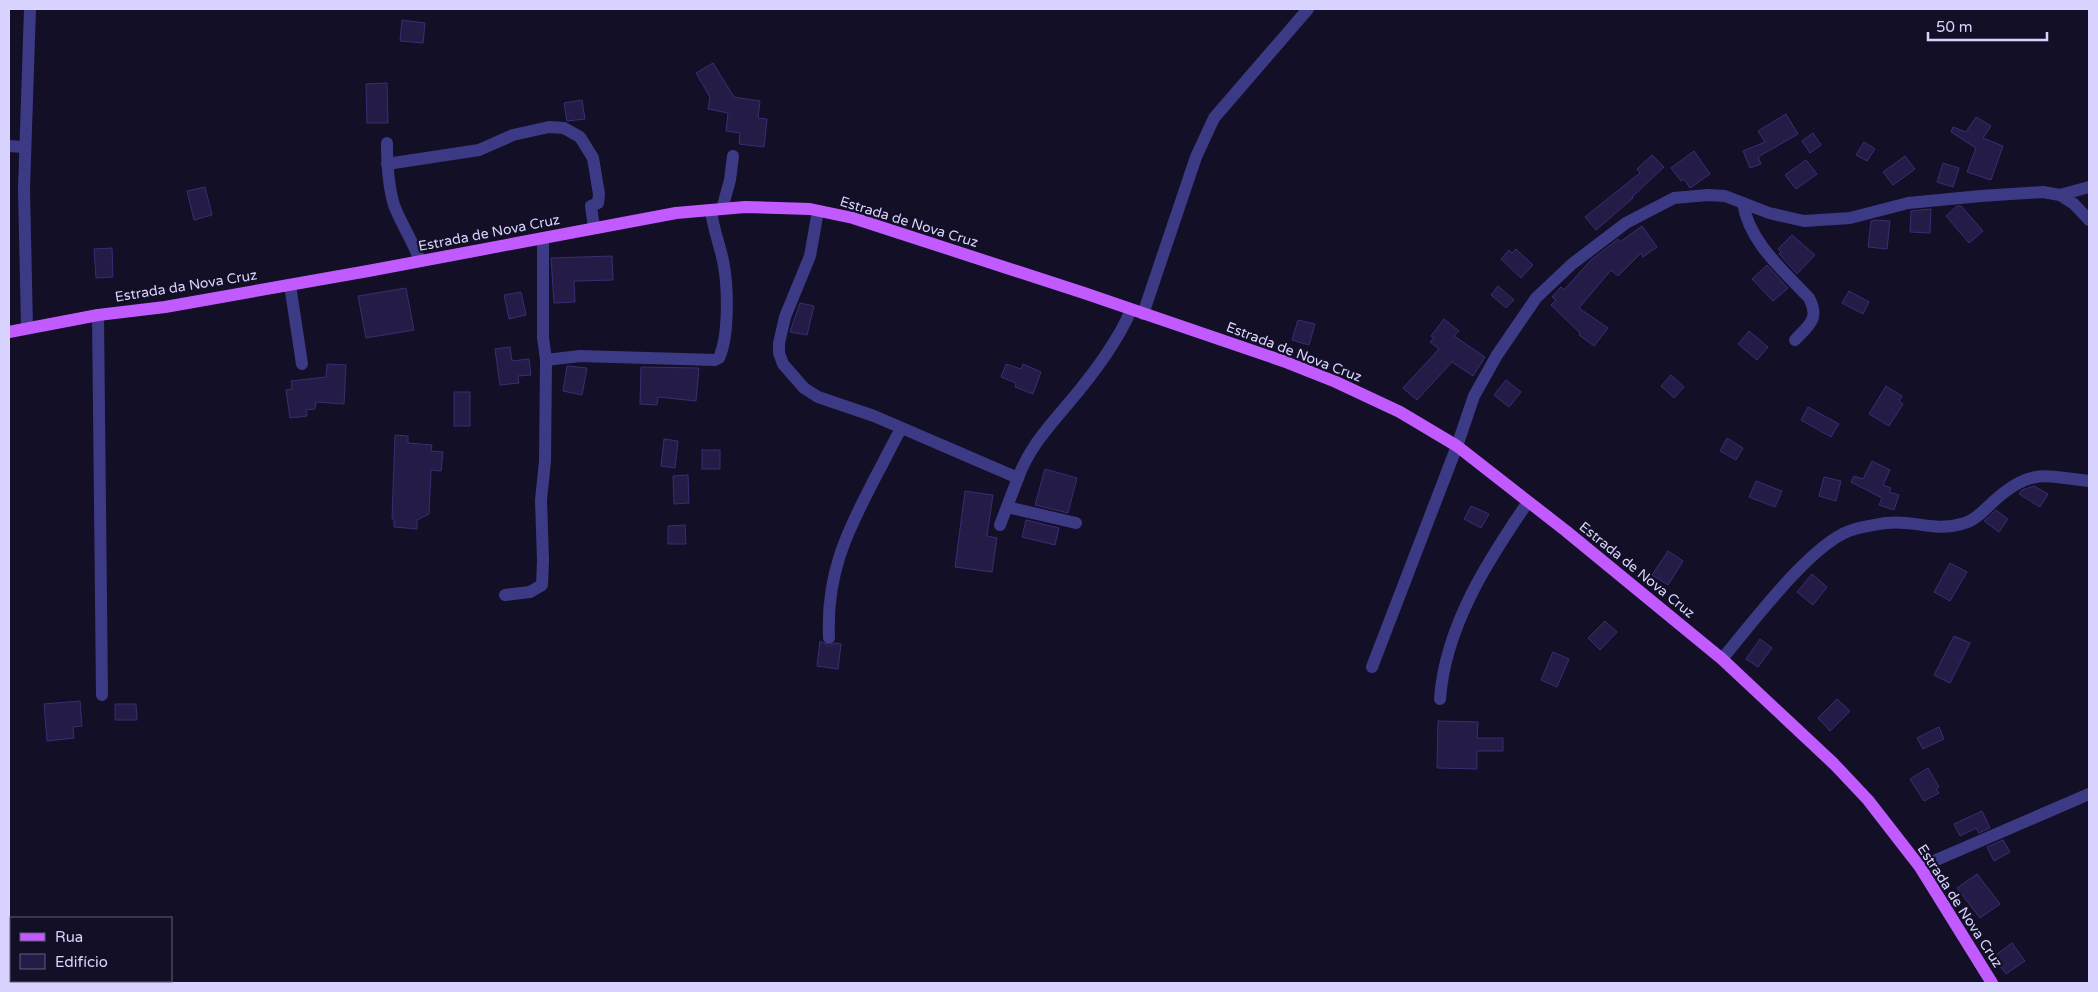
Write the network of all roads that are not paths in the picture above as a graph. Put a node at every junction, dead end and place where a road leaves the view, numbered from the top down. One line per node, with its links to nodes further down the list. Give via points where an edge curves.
1 (30, 9): 5 (street)
2 (1308, 9): 19 (street, via 1214,118)
3 (387, 143): 7 (street)
4 (9, 146): 5 (street)
5 (24, 147): 21 (street)
6 (732, 156): 11 (street, via 730,180)
7 (387, 164): 14 (street, via 479,150 513,135 549,127 564,128 580,137 596,168 599,194 598,203 591,206); 16 (street, via 394,205)
8 (2089, 187): 9 (street)
9 (2060, 195): 10 (street, via 2043,192 1972,196 1908,203 1850,218 1804,221); 13 (street)
10 (1743, 203): 23 (street, via 1746,220 1755,238 1809,298 1814,309 1814,317); 27 (street, via 1725,196 1674,198 1626,223 1572,264 1536,298 1497,355 1474,396)
11 (717, 210): 12 (main road, Estrada de Nova Cruz, via 745,207); 14 (main road, Estrada de Nova Cruz, via 676,213); 24 (street, via 713,228 726,284 725,341 719,358 580,356)
12 (818, 211): 19 (main road, Estrada de Nova Cruz, via 853,218); 26 (street, via 810,256 785,317 779,354 793,376 818,397)
13 (2089, 220)
14 (594, 228): 15 (main road, Estrada de Nova Cruz)
15 (543, 238): 16 (main road, Estrada de Nova Cruz); 24 (street)
16 (420, 261): 17 (main road, Estrada de Nova Cruz)
17 (368, 271): 18 (main road, Estrada da Nova Cruz)
18 (290, 284): 20 (main road, Estrada da Nova Cruz, via 165,307); 25 (street)
19 (1137, 312): 27 (main road, Estrada de Nova Cruz, via 1336,382 1400,412); 28 (street, via 1126,322 1096,367 1031,448)
20 (98, 315): 21 (main road, Estrada da Nova Cruz); 38 (street)
21 (27, 328): 22 (main road, Estrada da Nova Cruz)
22 (9, 332)
23 (1795, 340)
24 (546, 360): 34 (street, via 545,461 541,500 542,585 530,592)
25 (302, 364)
26 (901, 429): 28 (street); 35 (street, via 843,544 831,592)
27 (1457, 446): 30 (main road, Estrada de Nova Cruz); 37 (street)
28 (1018, 478): 31 (street)
29 (2089, 480): 36 (street, via 2026,478 2012,485 1967,523 1940,528 1888,523 1849,531 1826,545 1784,585)
30 (1528, 502): 36 (main road, Estrada de Nova Cruz); 39 (street, via 1507,533 1460,619 1445,664)
31 (1007, 508): 32 (street); 33 (street)
32 (1076, 523)
33 (1000, 525)
34 (505, 595)
35 (829, 638)
36 (1722, 659): 41 (main road, Estrada de Nova Cruz, via 1834,764 1868,800)
37 (1372, 667)
38 (102, 695)
39 (1440, 699)
40 (2089, 794): 41 (street)
41 (1920, 867): 42 (main road, Estrada de Nova Cruz)
42 (1992, 983)

